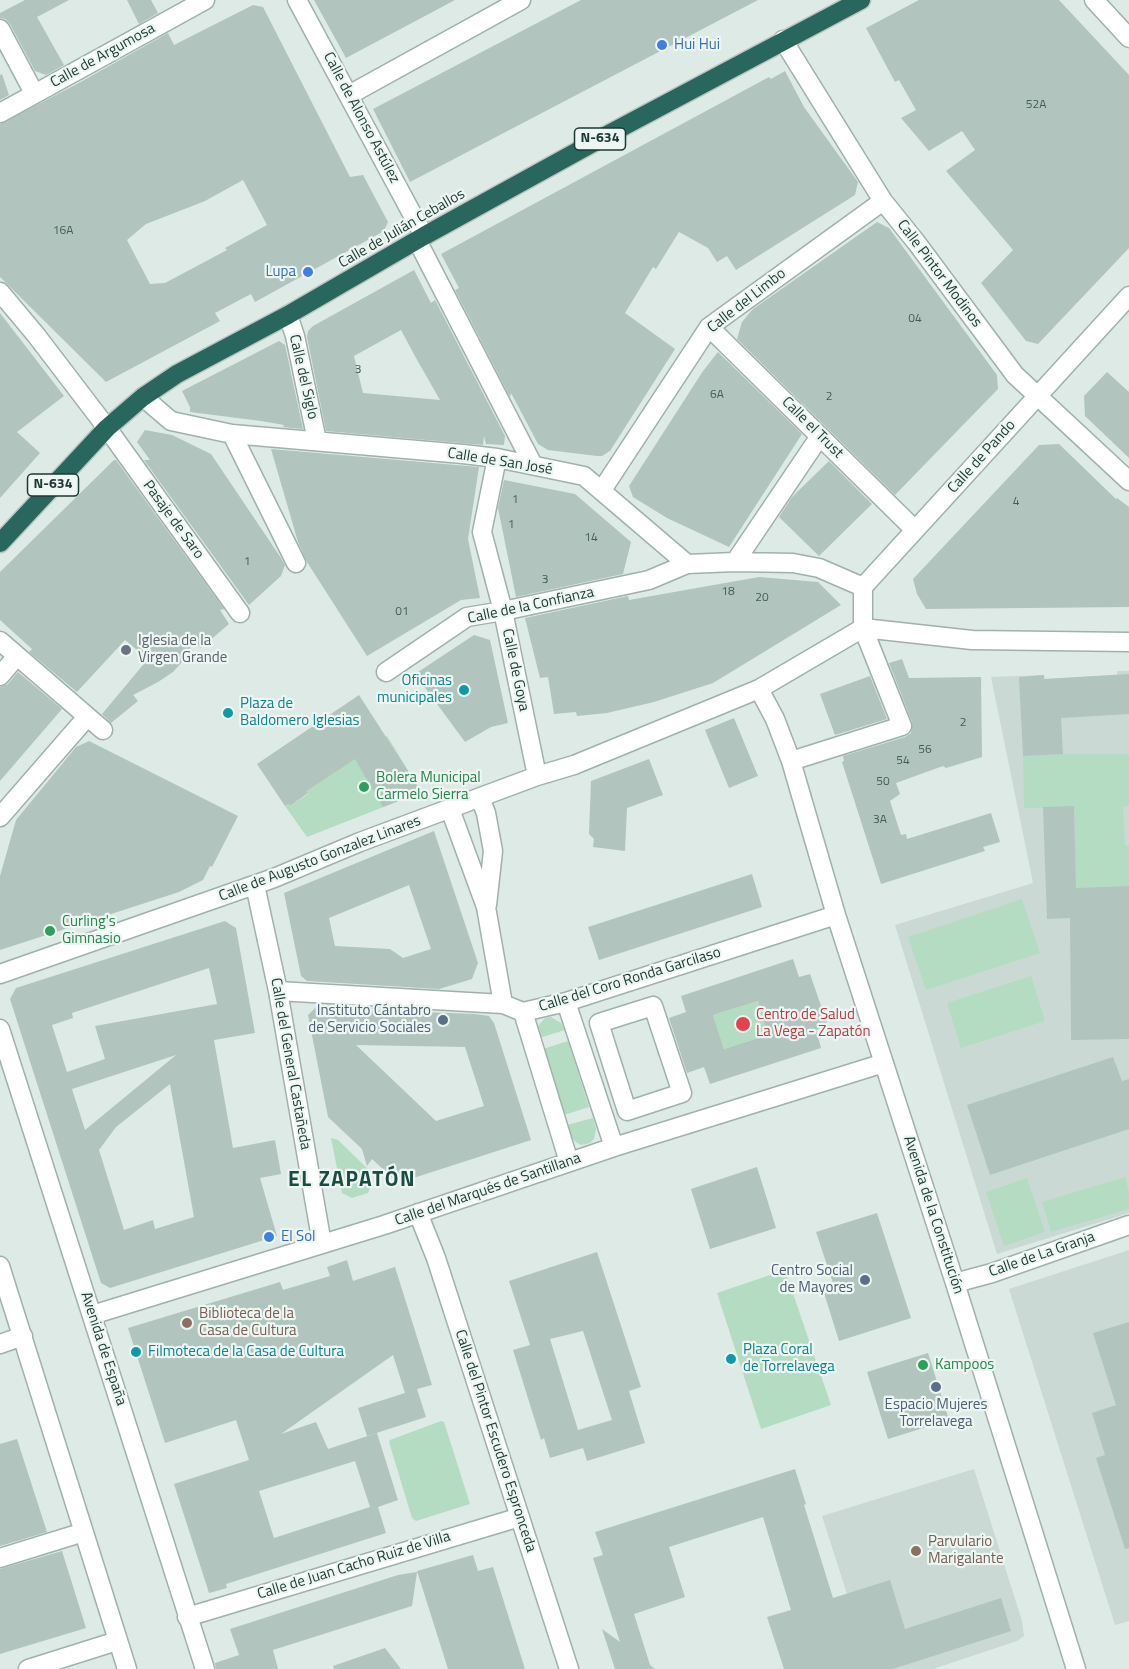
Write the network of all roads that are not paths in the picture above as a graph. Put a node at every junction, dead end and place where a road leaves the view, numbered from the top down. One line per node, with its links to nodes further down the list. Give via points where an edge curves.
1 (205, 0): 9 (street, Calle de Argumosa)
2 (297, 0): 10 (street, Calle de Alonso Astúlez)
3 (521, 0): 10 (street)
4 (861, 0): 8 (highway, Calle de Julián Ceballos / N-634)
5 (1094, 0): 7 (street)
6 (0, 29): 9 (street)
7 (1129, 38)
8 (783, 40): 12 (street, Calle Pintor Modinos); 13 (highway, Calle de Julián Ceballos / N-634)
9 (34, 93): 11 (street, Calle de Argumosa)
10 (349, 95): 13 (street, Calle de Alonso Astúlez)
11 (0, 113)
12 (883, 201): 17 (street, Calle del Limbo); 18 (street, Calle Pintor Modinos, via 1016,375)
13 (421, 238): 16 (highway, Calle de Julián Ceballos / N-634); 25 (street, Calle de Alonso Astúlez)
14 (0, 292): 20 (street, Pasaje de Saro)
15 (1129, 296): 18 (street, Calle de Pando)
16 (288, 315): 19 (highway, Calle de Julián Ceballos / N-634, via 177,374); 23 (street, Calle del Siglo)
17 (709, 327): 22 (street, Calle el Trust); 27 (street, Calle del Limbo)
18 (1037, 396): 26 (street, Calle Pintor Modinos); 28 (street, Calle de Pando)
19 (143, 397): 20 (highway, Calle de Julián Ceballos / N-634); 21 (street, Calle de San José, via 171,421)
20 (107, 428): 29 (highway, Calle de Julián Ceballos / N-634); 35 (street, Pasaje de Saro)
21 (232, 434): 23 (street, Calle de San José); 31 (street)
22 (819, 436): 28 (street, Calle el Trust); 30 (street)
23 (317, 441): 24 (street, Calle de San José)
24 (497, 458): 25 (street, Calle de San José); 34 (street, Calle de Goya, via 482,532)
25 (533, 465): 27 (street, Calle de San José, via 584,476)
26 (1129, 481)
27 (602, 490): 32 (street, Calle de San José)
28 (915, 530): 33 (street, Calle de Pando)
29 (0, 543)
30 (735, 562): 32 (street); 33 (street, via 810,566)
31 (296, 563)
32 (687, 564): 34 (street, Calle de la Confianza, via 649,580)
33 (863, 587): 36 (street)
34 (503, 611): 40 (street, Calle de la Confianza, via 467,617); 46 (street, Calle de Goya)
35 (240, 613)
36 (863, 628): 38 (street, via 972,640); 42 (street, Calle de Augusto Gonzalez Linares); 45 (street, via 902,726)
37 (0, 641): 39 (street)
38 (1129, 642)
39 (17, 656): 41 (street); 43 (street)
40 (386, 672)
41 (0, 676)
42 (759, 689): 45 (street, Avenida de la Constitución); 46 (street, Calle de Augusto Gonzalez Linares, via 574,765)
43 (87, 717): 44 (street); 49 (street)
44 (103, 730)
45 (790, 761): 52 (street, Avenida de la Constitución)
46 (537, 776): 47 (street, Calle de Augusto Gonzalez Linares)
47 (480, 798): 48 (street, Calle de Augusto Gonzalez Linares); 51 (street, via 493,851)
48 (450, 809): 50 (street, Calle de Augusto Gonzalez Linares); 51 (street)
49 (0, 817)
50 (255, 885): 53 (street, Calle de Augusto Gonzalez Linares); 54 (street, Calle del General Castañeda)
51 (486, 907): 56 (street)
52 (836, 915): 55 (street, Calle del Coro Ronda Garcilaso); 59 (street, Avenida de la Constitución)
53 (0, 974)
54 (278, 991): 56 (street, Calle del Coro Ronda Garcilaso); 65 (street, Calle del General Castañeda)
55 (566, 1002): 57 (street, Calle del Coro Ronda Garcilaso); 61 (street)
56 (503, 1004): 57 (street, Calle del Coro Ronda Garcilaso)
57 (523, 1012): 62 (street)
58 (0, 1029): 68 (street, Avenida de España)
59 (884, 1063): 61 (street, Calle del Marqués de Santillana); 67 (street, Avenida de la Constitución)
60 (682, 1093): 60 (street, via 653,1006 599,1023 627,1111)
61 (614, 1147): 62 (street, Calle del Marqués de Santillana)
62 (569, 1162): 63 (street, Calle del Marqués de Santillana)
63 (418, 1213): 65 (street, Calle del Marqués de Santillana); 71 (street, Calle del Pintor Escudero Espronceda)
64 (1129, 1226): 67 (street, Calle de La Granja)
65 (322, 1244): 68 (street, Calle del Marqués de Santillana)
66 (0, 1266): 69 (street)
67 (955, 1283): 80 (street, Avenida de la Constitución)
68 (92, 1316): 74 (street, Avenida de España)
69 (23, 1336): 70 (street); 72 (street)
70 (0, 1344)
71 (520, 1517): 74 (street, Calle de Juan Cacho Ruiz de Villa); 79 (street, Calle del Pintor Escudero Espronceda)
72 (84, 1532): 73 (street); 75 (street)
73 (0, 1558)
74 (187, 1617): 78 (street, Avenida de España)
75 (117, 1641): 76 (street); 77 (street)
76 (28, 1669)
77 (126, 1669)
78 (205, 1669)
79 (569, 1669)
80 (1076, 1669)

